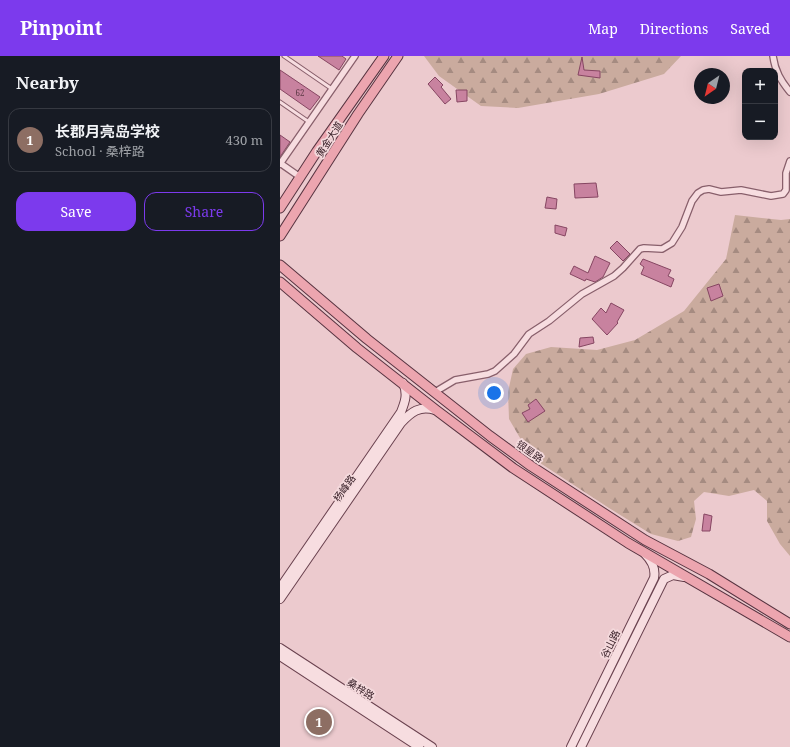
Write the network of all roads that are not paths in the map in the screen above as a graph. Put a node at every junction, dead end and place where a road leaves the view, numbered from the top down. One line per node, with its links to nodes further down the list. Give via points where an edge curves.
1 (284, 56): 6 (lane)
2 (355, 56): 6 (street)
3 (384, 56): 12 (main road, 黄金大道)
4 (398, 56): 14 (main road, 黄金大道)
5 (773, 56): 7 (street, via 779,76)
6 (332, 89): 9 (street)
7 (790, 92)
8 (280, 102): 9 (lane)
9 (309, 122): 11 (street)
10 (790, 161): 18 (street, via 786,173 786,190 783,194 770,196 741,190 703,190 692,201 682,227 672,243 662,249 640,249 614,276 582,294 549,321 528,334 514,354 496,371 455,380)
11 (280, 163): 12 (street)
12 (300, 177): 13 (main road, 黄金大道)
13 (280, 208)
14 (280, 236)
15 (280, 265): 18 (main road, 银星路, via 366,340)
16 (280, 282): 17 (main road)
17 (402, 383): 19 (main road); 22 (main road, 杨峰路, via 406,397 401,412)
18 (435, 392): 24 (main road, 银星路, via 510,451 619,524 709,574)
19 (436, 410): 20 (main road, via 513,468); 23 (main road, 杨峰路, via 421,408 406,417)
20 (642, 551): 21 (main road); 30 (main road, 谷山路, via 653,564 654,578)
21 (688, 578): 25 (main road); 31 (main road, 谷山路, via 673,575 664,578)
22 (280, 588)
23 (280, 599)
24 (790, 624)
25 (790, 638)
26 (280, 648): 29 (main road, 桑梓路)
27 (280, 656): 28 (main road, 桑梓路)
28 (419, 747)
29 (432, 747)
30 (571, 747)
31 (581, 747)

